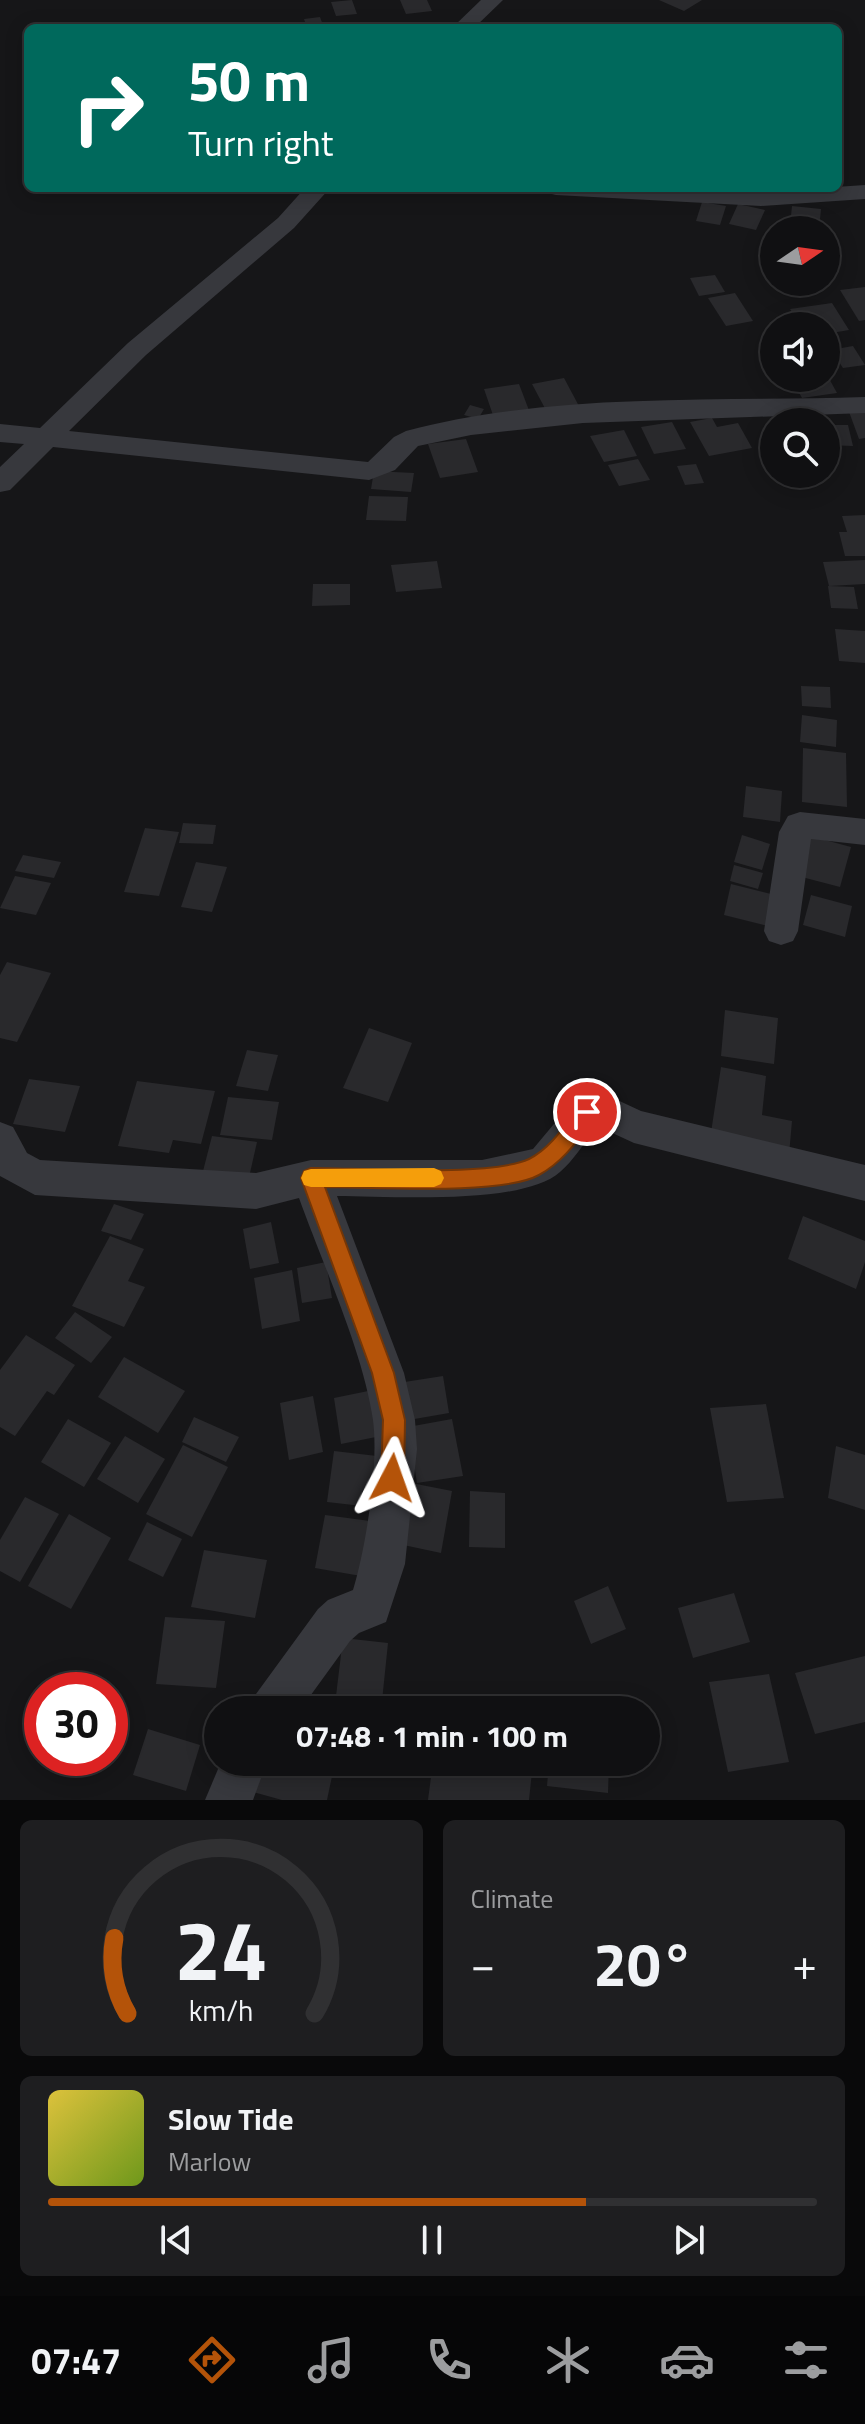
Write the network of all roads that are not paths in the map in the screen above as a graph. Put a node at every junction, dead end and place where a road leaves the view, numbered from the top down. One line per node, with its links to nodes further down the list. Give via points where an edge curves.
1 (493, 0): 2 (street)
2 (466, 24)
3 (314, 192): 8 (street, via 286,223 137,349)
4 (631, 192): 5 (street, via 761,199)
5 (865, 192)
6 (865, 405): 8 (street, via 572,415 461,429 411,437 389,464 369,471)
7 (0, 433): 8 (street)
8 (46, 438): 9 (street)
9 (0, 483)
10 (865, 832): 11 (street, via 800,825)
11 (781, 931)
12 (0, 1139): 13 (street, via 14,1165 35,1177 256,1191)
13 (311, 1178): 14 (street, via 482,1178 531,1169 556,1152 587,1112); 15 (street, via 383,1373 396,1449 383,1564 370,1606 334,1625)
14 (865, 1183)
15 (282, 1696)
16 (238, 1776): 17 (street)
17 (229, 1800)

